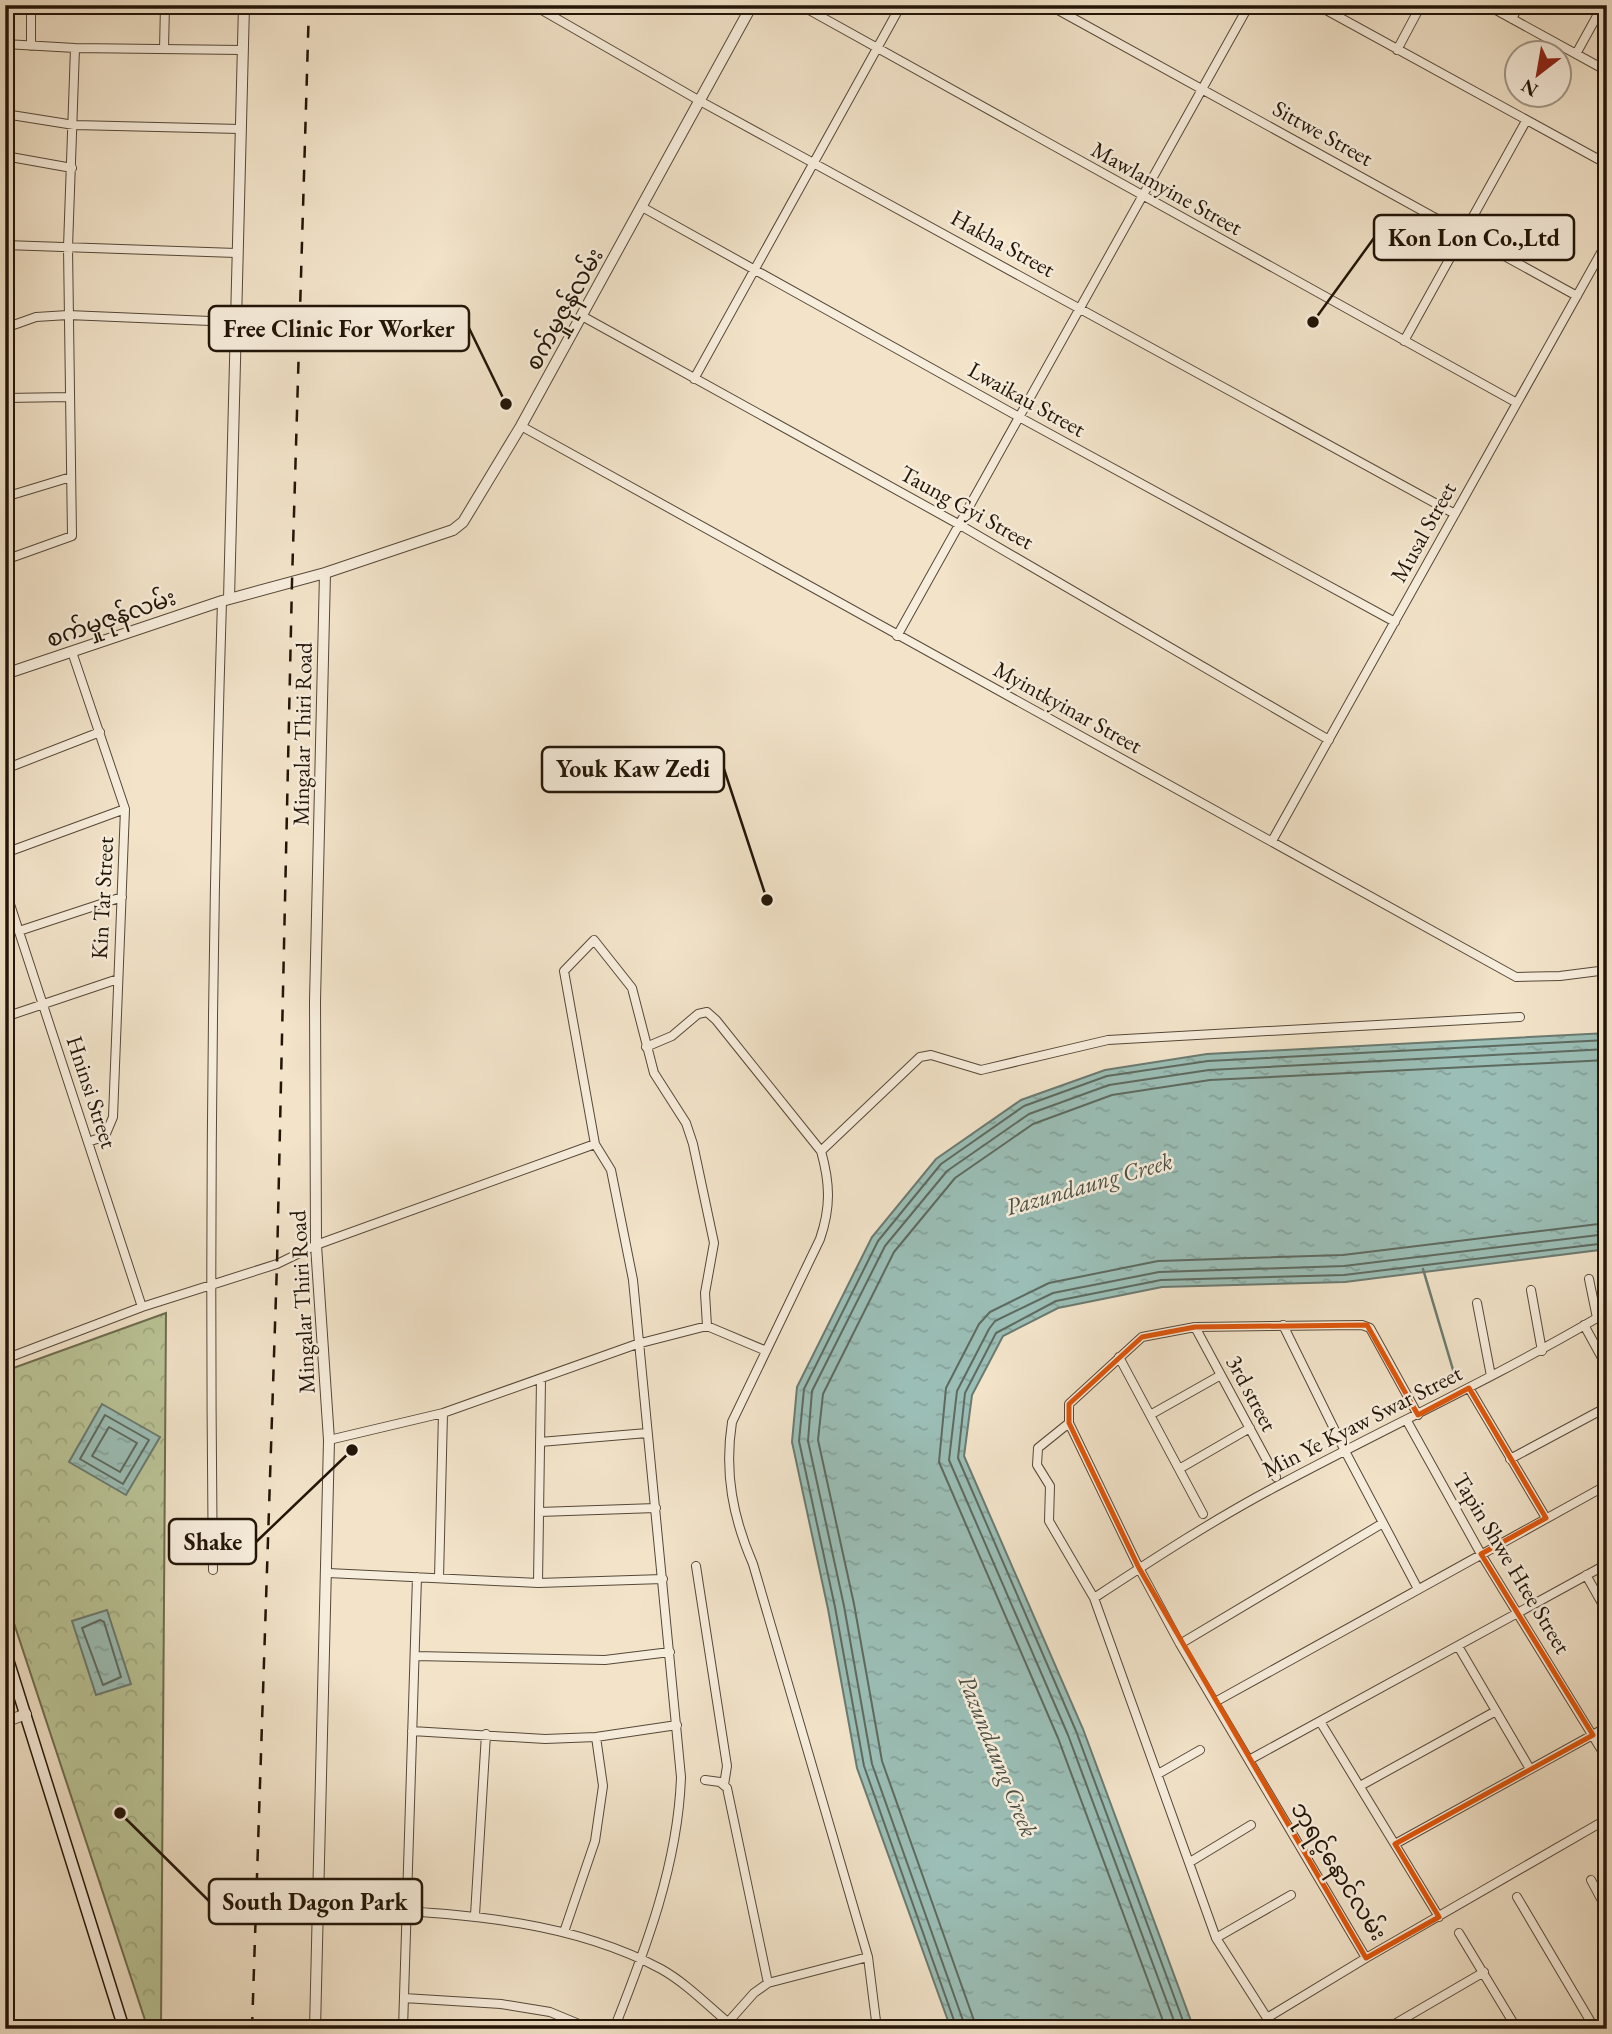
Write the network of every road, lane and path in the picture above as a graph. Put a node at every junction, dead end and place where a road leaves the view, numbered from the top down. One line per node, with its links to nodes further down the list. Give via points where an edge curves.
1 (30, 5): 17 (street)
2 (165, 5): 19 (street)
3 (244, 5): 21 (street)
4 (533, 5): 26 (street, Hakha Street)
5 (752, 5): 26 (street, စက်မှုဇုန်လမ်း)
6 (800, 5): 20 (street, Mawlamyine Street)
7 (901, 5): 20 (street)
8 (1049, 5): 25 (street, Sittwe Street)
9 (1249, 5): 25 (street)
10 (1317, 5): 22 (street)
11 (1421, 5): 22 (street)
12 (1486, 5): 15 (street)
13 (1519, 5): 15 (street)
14 (1603, 5): 23 (street)
15 (1512, 19): 23 (street)
16 (5, 44): 17 (street)
17 (31, 46): 18 (street)
18 (75, 48): 19 (street); 29 (street)
19 (164, 49): 21 (street)
20 (877, 49): 32 (street); 35 (street, Mawlamyine Street)
21 (243, 50): 30 (street)
22 (1396, 50): 28 (street)
23 (1576, 54): 24 (street)
24 (1607, 71)
25 (1202, 88): 35 (street); 37 (street, Sittwe Street)
26 (700, 101): 32 (street, Hakha Street); 36 (street, စက်မှုဇုန်လမ်း)
27 (5, 114): 29 (street)
28 (1526, 121): 33 (street); 37 (street)
29 (74, 125): 30 (street); 34 (street)
30 (240, 129): 41 (street)
31 (5, 156): 34 (street)
32 (815, 162): 42 (street); 44 (street, Hakha Street)
33 (1607, 164)
34 (72, 168): 40 (street)
35 (1143, 197): 44 (street); 49 (street, Mawlamyine Street)
36 (642, 207): 42 (street, Lwaikau Street); 46 (street, စက်မှုဇုန်လမ်း)
37 (1464, 232): 43 (street, Sittwe Street); 49 (street)
38 (1607, 242): 43 (street, Musal Street)
39 (5, 246): 40 (street)
40 (68, 247): 41 (street); 45 (street)
41 (236, 253): 47 (street)
42 (755, 269): 50 (street); 54 (street, Lwaikau Street)
43 (1577, 296): 53 (street, Musal Street)
44 (1081, 308): 54 (street); 58 (street, Hakha Street)
45 (68, 315): 47 (street); 48 (street, via 36,317); 51 (street)
46 (582, 316): 50 (street, Taung Gyi Street); 55 (street, စက်မှုဇုန်လမ်း)
47 (234, 322): 62 (street)
48 (5, 328)
49 (1404, 341): 53 (street, Mawlamyine Street)
50 (694, 379): 59 (street, Taung Gyi Street)
51 (70, 397): 52 (street); 56 (street)
52 (5, 398)
53 (1517, 403): 58 (street, Musal Street)
54 (1019, 417): 59 (street); 63 (street, Lwaikau Street)
55 (521, 426): 61 (street, စက်မှုဇုန်လမ်း, via 463,522 453,530); 64 (street, Myintkyinar Street)
56 (71, 477): 57 (street); 60 (street, via 72,536)
57 (5, 497)
58 (1455, 514): 63 (street, Musal Street)
59 (960, 525): 64 (street); 68 (street, Taung Gyi Street)
60 (5, 560)
61 (325, 573): 62 (street, စက်မှုဇုန်လမ်း); 85 (street, Mingalar Thiri Road, via 315,1001)
62 (225, 600): 65 (street, စက်မှုဇုန်လမ်း); 87 (street, via 212,951)
63 (1395, 622): 68 (street, Musal Street)
64 (897, 636): 71 (street, Myintkyinar Street)
65 (72, 652): 66 (street, စက်မှုဇုန်လမ်း); 67 (street, Kin Tar Street)
66 (5, 674)
67 (100, 732): 69 (street); 70 (street, Kin Tar Street)
68 (1329, 740): 71 (street, Musal Street)
69 (5, 769)
70 (125, 809): 72 (street); 74 (street, Kin Tar Street)
71 (1272, 841): 76 (street, Myintkyinar Street, via 1516,977)
72 (5, 853)
73 (5, 889): 75 (street, Hninsi Street)
74 (122, 897): 75 (street); 77 (street, Kin Tar Street)
75 (19, 931): 78 (street, Hninsi Street)
76 (1607, 970)
77 (118, 979): 78 (street); 82 (street, Kin Tar Street, via 113,1117 105,1136)
78 (43, 1004): 79 (street); 82 (street, Hninsi Street)
79 (5, 1017)
80 (1520, 1017): 84 (street, via 1108,1040 981,1070 931,1055 920,1057)
81 (646, 1047): 83 (street, via 632,988 594,940 564,971); 84 (street, via 672,1036 706,1012); 94 (street, via 654,1073 686,1124 713,1222 705,1293)
82 (88, 1142): 90 (street, Hninsi Street)
83 (595, 1144): 85 (street); 96 (street, via 611,1170 632,1280)
84 (821, 1151): 97 (street, via 830,1193 828,1214)
85 (316, 1245): 87 (street, via 277,1264); 114 (street, Mingalar Thiri Road)
86 (1589, 1279): 91 (street)
87 (209, 1284): 90 (street); 130 (street)
88 (1531, 1290): 98 (street)
89 (1477, 1303): 103 (street)
90 (142, 1307): 100 (street)
91 (1602, 1317): 93 (street, Min Ye Kyaw Swar Street)
92 (1283, 1325): 95 (street); 109 (street, via 1367,1325); 116 (street)
93 (1584, 1325): 98 (street, Min Ye Kyaw Swar Street); 101 (street)
94 (708, 1326): 96 (street); 97 (street)
95 (1195, 1327): 99 (street, via 1142,1337); 102 (street, 3rd street)
96 (637, 1344): 104 (street); 113 (street)
97 (764, 1350): 180 (street, via 732,1422 731,1500 754,1564)
98 (1542, 1351): 103 (street, Min Ye Kyaw Swar Street)
99 (1119, 1357): 108 (street); 111 (street, via 1069,1404)
100 (5, 1359)
101 (1607, 1367)
102 (1221, 1375): 108 (street); 112 (street, 3rd street)
103 (1491, 1376): 105 (street, Min Ye Kyaw Swar Street)
104 (541, 1379): 107 (street); 115 (street)
105 (1469, 1388): 109 (street, Min Ye Kyaw Swar Street); 117 (street)
106 (1607, 1407): 117 (street)
107 (443, 1413): 114 (street); 134 (street)
108 (1150, 1415): 118 (street)
109 (1418, 1415): 110 (street, Min Ye Kyaw Swar Street)
110 (1407, 1421): 116 (street, Min Ye Kyaw Swar Street); 126 (street, Tapin Shwe Htee Street)
111 (1069, 1423): 129 (street, ဘုရင့်နောင်လမ်း); 138 (street, via 1040,1445 1037,1465 1050,1486 1049,1521)
112 (1250, 1428): 118 (street); 119 (street, 3rd street)
113 (648, 1433): 115 (street); 121 (street)
114 (329, 1440): 131 (street, Mingalar Thiri Road)
115 (540, 1442): 122 (street)
116 (1345, 1451): 125 (street); 129 (street, Min Ye Kyaw Swar Street, via 1208,1524)
117 (1510, 1459): 124 (street)
118 (1179, 1469): 123 (street)
119 (1276, 1476)
120 (1607, 1485): 124 (street)
121 (656, 1508): 122 (street); 135 (street)
122 (539, 1512): 136 (street)
123 (1203, 1514)
124 (1546, 1518): 126 (street)
125 (1383, 1523): 137 (street); 141 (street)
126 (1481, 1554): 137 (street); 139 (street, Tapin Shwe Htee Street)
127 (1607, 1564): 132 (street)
128 (696, 1566): 163 (street, via 727,1766)
129 (1139, 1568): 138 (street, Min Ye Kyaw Swar Street); 141 (street, ဘုရင့်နောင်လမ်း)
130 (213, 1570)
131 (328, 1573): 133 (street); 172 (street, Mingalar Thiri Road)
132 (1586, 1575): 139 (street); 140 (street)
133 (417, 1577): 134 (street); 145 (street)
134 (439, 1578): 136 (street)
135 (663, 1579): 136 (street); 144 (street)
136 (538, 1583)
137 (1418, 1589): 146 (street)
138 (1094, 1598): 161 (street)
139 (1519, 1612): 142 (street); 155 (street, Tapin Shwe Htee Street)
140 (1607, 1612)
141 (1180, 1644): 146 (street, ဘုရင့်နောင်လမ်း)
142 (1458, 1646): 147 (street); 150 (street)
143 (5, 1650): 148 (main road)
144 (670, 1652): 145 (street, via 605,1660); 151 (street)
145 (415, 1656): 153 (street)
146 (1215, 1702): 159 (street, ဘုရင့်နောင်လမ်း)
147 (1496, 1711): 160 (street); 164 (street)
148 (26, 1714): 149 (street); 188 (main road)
149 (5, 1722)
150 (1321, 1723): 159 (street); 164 (street)
151 (677, 1725): 156 (street); 182 (street, via 680,1817)
152 (1607, 1727): 155 (street)
153 (412, 1731): 154 (street); 174 (street)
154 (486, 1734): 156 (street); 175 (street)
155 (1592, 1735): 158 (street, Tapin Shwe Htee Street); 160 (street)
156 (596, 1737): 177 (street, via 603,1786 595,1841)
157 (1200, 1750): 161 (street)
158 (1607, 1759)
159 (1249, 1760): 181 (street, ဘုရင့်နောင်လမ်း)
160 (1530, 1769): 167 (street)
161 (1158, 1774): 168 (street)
162 (705, 1780): 163 (street)
163 (724, 1785): 184 (street)
164 (1360, 1786): 167 (street)
165 (1607, 1819): 176 (street, ဘုရင့်နောင်လမ်း)
166 (1251, 1825): 168 (street)
167 (1395, 1844): 176 (street)
168 (1190, 1862): 179 (street)
169 (1591, 1880): 173 (street)
170 (1291, 1895): 179 (street)
171 (1517, 1897): 197 (street)
172 (319, 1905): 174 (street); 189 (street, Mingalar Thiri Road)
173 (1607, 1910)
174 (406, 1912): 175 (street); 185 (street)
175 (475, 1915): 177 (street)
176 (1439, 1917): 181 (street, ဘုရင့်နောင်လမ်း)
177 (564, 1932): 182 (street)
178 (1459, 1933): 183 (street)
179 (1216, 1938): 186 (street)
180 (868, 1957): 184 (street); 194 (street)
181 (1366, 1958): 186 (street)
182 (642, 1960): 187 (street, via 663,1970); 192 (street)
183 (1484, 1972): 195 (street); 196 (street)
184 (768, 1983): 187 (street)
185 (404, 1998): 190 (street); 191 (street, via 550,2012)
186 (1269, 2023)
187 (724, 2025): 193 (street)
188 (124, 2029)
189 (316, 2029)
190 (403, 2029)
191 (590, 2029)
192 (614, 2029)
193 (736, 2029)
194 (877, 2029)
195 (1386, 2029)
196 (1517, 2029)
197 (1595, 2029)

